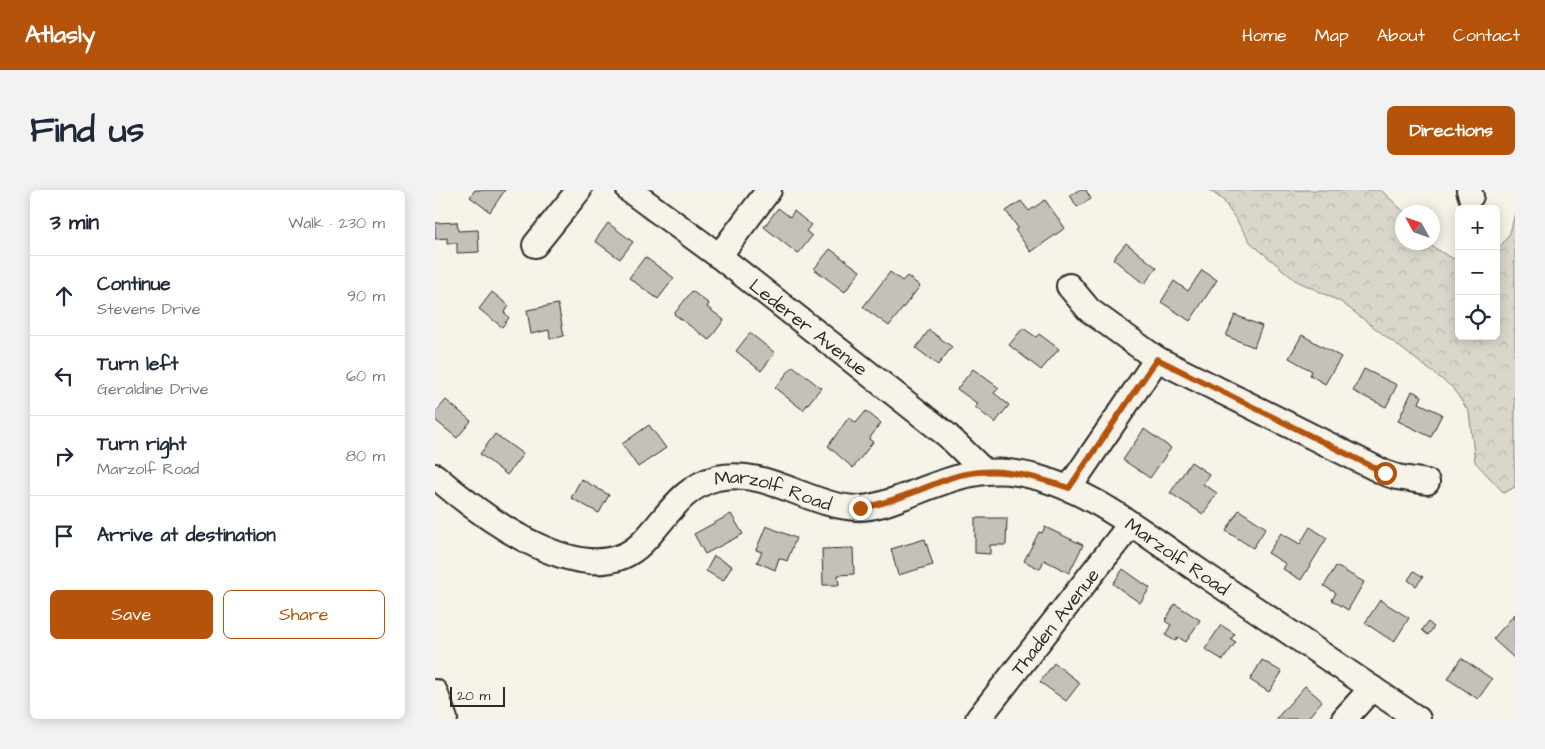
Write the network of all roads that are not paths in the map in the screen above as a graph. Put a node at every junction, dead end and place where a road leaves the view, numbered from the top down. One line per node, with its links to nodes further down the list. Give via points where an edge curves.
1 (579, 190): 4 (street)
2 (629, 190): 5 (street, Lederer Avenue)
3 (769, 190): 5 (street)
4 (535, 245)
5 (719, 256): 8 (street, Lederer Avenue, via 947,435)
6 (1069, 286): 7 (street, via 1089,310)
7 (1157, 359): 10 (street, via 1385,473); 11 (street)
8 (984, 471): 9 (street, Marzolf Road, via 951,478 881,505 860,508 760,481 735,476 717,478 686,494 640,546 618,559 606,561 572,559 551,551 487,516); 11 (street, Marzolf Road, via 1015,472)
9 (435, 476)
10 (1427, 482)
11 (1069, 488): 12 (street, Marzolf Road)
12 (1130, 525): 13 (street, Marzolf Road); 16 (street, Thaden Avenue)
13 (1372, 688): 17 (street); 18 (street, Marzolf Road)
14 (435, 692): 15 (street)
15 (445, 719)
16 (978, 719)
17 (1344, 719)
18 (1418, 719)

